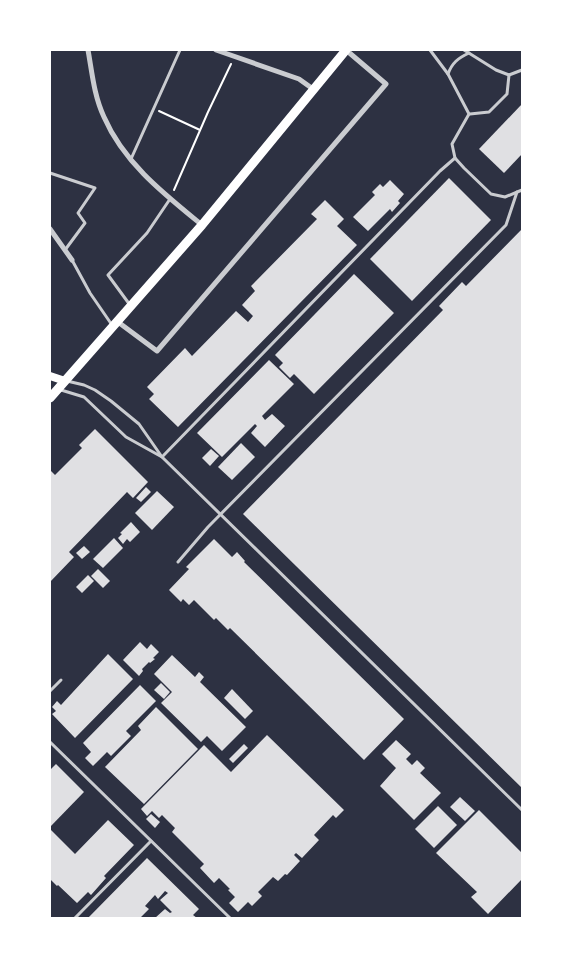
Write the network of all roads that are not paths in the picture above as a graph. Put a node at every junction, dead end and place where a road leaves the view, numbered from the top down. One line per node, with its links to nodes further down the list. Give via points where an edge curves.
1 (88, 50): 16 (street, via 104,116)
2 (180, 50): 16 (lane)
3 (216, 50): 9 (street)
4 (240, 50): 9 (street)
5 (346, 50): 13 (main road); 26 (street, via 386,84 157,351)
6 (430, 50): 11 (lane)
7 (464, 50): 8 (lane)
8 (470, 53): 11 (lane, via 459,57); 12 (lane)
9 (235, 56): 13 (street, via 299,79)
10 (522, 70): 12 (lane)
11 (448, 74): 14 (lane)
12 (509, 75): 14 (lane, via 507,94 489,112)
13 (313, 89): 21 (main road)
14 (469, 114): 15 (lane, via 452,144)
15 (455, 158): 19 (lane, via 491,194 505,197); 31 (lane)
16 (130, 159): 20 (street)
17 (50, 173): 23 (lane, via 95,188 78,213 85,223)
18 (522, 190): 19 (lane)
19 (517, 192): 32 (lane, via 506,225)
20 (170, 198): 21 (street); 25 (lane, via 147,233 108,275)
21 (202, 225): 25 (main road)
22 (50, 229): 23 (street)
23 (65, 250): 24 (street)
24 (72, 260): 26 (lane)
25 (131, 306): 26 (main road)
26 (115, 324): 28 (main road)
27 (50, 376): 28 (main road)
28 (65, 381): 29 (main road); 31 (lane, via 84,385 111,401 139,424)
29 (53, 388): 30 (main road); 31 (lane, via 84,397 126,437)
30 (50, 398)
31 (162, 457): 32 (lane)
32 (220, 515): 33 (lane); 37 (lane)
33 (178, 562)
34 (61, 680): 35 (lane)
35 (50, 691)
36 (50, 742): 38 (lane)
37 (522, 810)
38 (151, 841): 39 (lane); 40 (lane)
39 (225, 913): 41 (lane); 42 (lane)
40 (75, 918)
41 (219, 918)
42 (230, 918)

